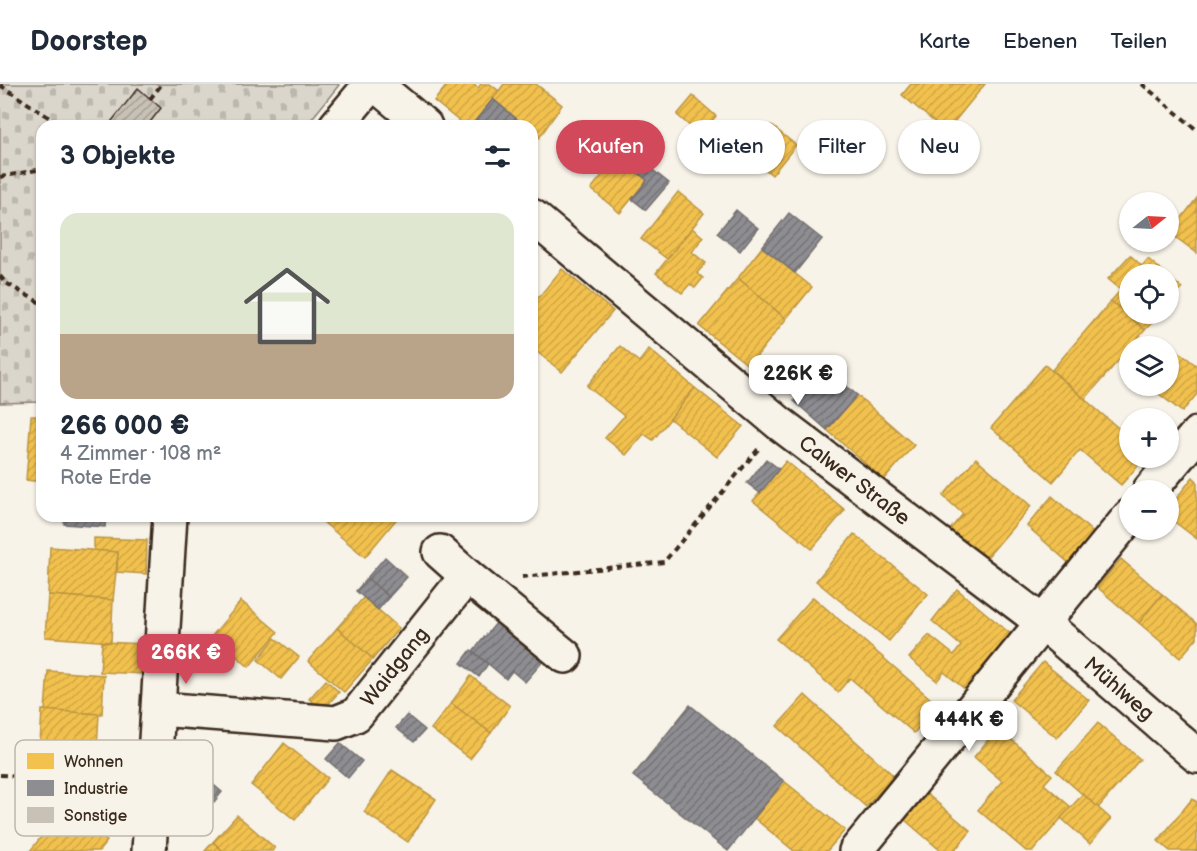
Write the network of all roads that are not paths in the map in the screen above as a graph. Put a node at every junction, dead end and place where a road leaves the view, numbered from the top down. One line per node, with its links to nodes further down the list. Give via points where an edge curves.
1 (373, 84): 2 (street); 3 (street)
2 (341, 120)
3 (418, 120)
4 (538, 221): 11 (street, Calwer Straße, via 779,423)
5 (1197, 434): 6 (street)
6 (1158, 480)
7 (170, 522): 13 (street)
8 (1119, 529): 11 (street)
9 (440, 552): 10 (street)
10 (467, 576): 12 (street); 13 (street, Waidgang, via 356,715 336,723)
11 (1042, 622): 15 (street, Mühlweg); 18 (street)
12 (565, 656)
13 (159, 709): 14 (street)
14 (156, 740)
15 (1197, 756)
16 (150, 836): 17 (street)
17 (149, 851)
18 (856, 851)

